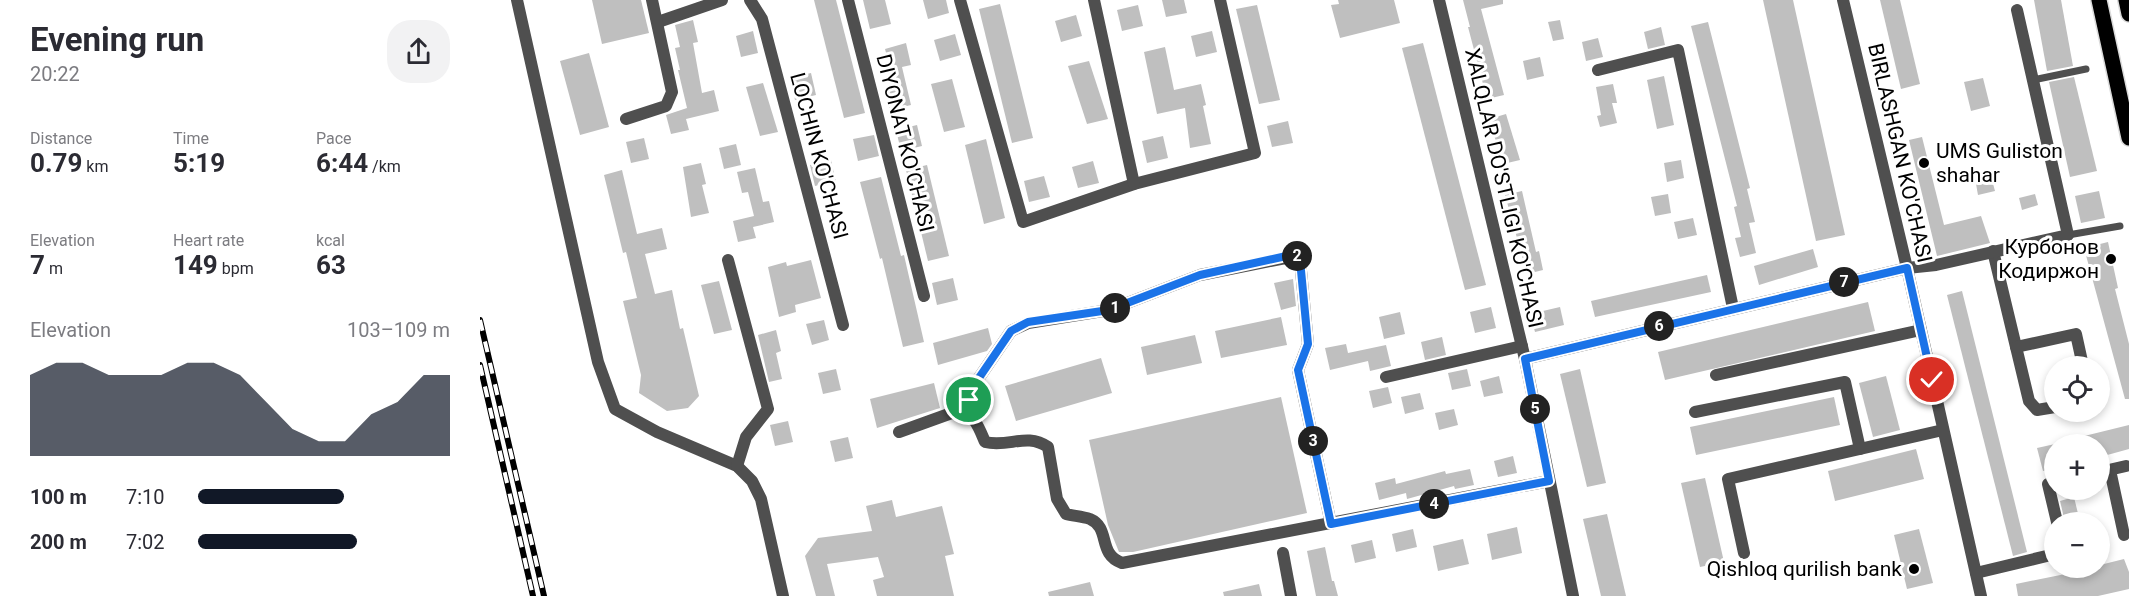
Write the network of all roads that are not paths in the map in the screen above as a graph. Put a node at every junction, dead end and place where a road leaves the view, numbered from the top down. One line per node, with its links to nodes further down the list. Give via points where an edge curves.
1 (517, 0): 43 (street, via 598,362 615,409 657,432)
2 (652, 0): 15 (street)
3 (722, 0): 15 (street)
4 (750, 0): 29 (street, LOCHIN KO'CHASI, via 762,19)
5 (848, 0): 27 (street, DIYONAT KO'CHASI)
6 (960, 0): 21 (street, via 1023,222)
7 (1094, 0): 21 (street)
8 (1220, 0): 21 (street, via 1255,153)
9 (1439, 0): 31 (street, XALQLAR DO'STLIGI KO'CHASI)
10 (1843, 0): 26 (street, BIRLASHGAN KO'CHASI)
11 (2099, 0): 20 (main road)
12 (2126, 0): 14 (main road)
13 (2017, 10): 18 (street)
14 (2129, 14)
15 (657, 22): 19 (street, via 672,92 666,106)
16 (2086, 69): 18 (lane)
17 (1598, 70): 28 (street, via 1678,50)
18 (2033, 80): 23 (street)
19 (626, 119)
20 (2129, 138)
21 (1134, 184)
22 (2120, 226): 23 (lane)
23 (2068, 235): 24 (street)
24 (1993, 251): 26 (street); 32 (street)
25 (728, 260): 43 (street, via 768,409 746,437)
26 (1907, 268): 28 (street); 30 (street, BIRLASHGAN KO'CHASI)
27 (924, 296)
28 (1733, 308): 34 (street)
29 (843, 325)
30 (1921, 330): 35 (street); 40 (street, BIRLASHGAN KO'CHASI)
31 (1522, 346): 34 (street, XALQLAR DO'STLIGI KO'CHASI); 36 (street)
32 (2016, 347): 33 (street, via 2076,334); 37 (street, via 2030,401 2037,410)
33 (2081, 356)
34 (1525, 359): 46 (street, XALQLAR DO'STLIGI KO'CHASI)
35 (1716, 375)
36 (1386, 377)
37 (2044, 409)
38 (1695, 412): 42 (street, via 1845,382)
39 (969, 413): 41 (street, via 960,410); 48 (street, via 985,442 1037,440 1048,447 1057,499 1066,514 1092,520 1102,531 1112,560 1122,563); 48 (street, via 970,391 1011,331 1028,322 1109,310 1200,275 1296,256 1300,260 1308,344 1298,370)
40 (1943, 429): 42 (street); 53 (street, BIRLASHGAN KO'CHASI)
41 (899, 432)
42 (1860, 448): 51 (street, via 1728,479)
43 (737, 466): 54 (street, via 752,481 760,498)
44 (2126, 466): 45 (street)
45 (2110, 470)
46 (1549, 481): 48 (street); 56 (street, XALQLAR DO'STLIGI KO'CHASI)
47 (2110, 488): 49 (street)
48 (1331, 524)
49 (2124, 535)
50 (1282, 553): 55 (street)
51 (1744, 553)
52 (2044, 558): 53 (street)
53 (1976, 573): 57 (street, BIRLASHGAN KO'CHASI)
54 (783, 596)
55 (1291, 596)
56 (1573, 596)
57 (1981, 596)

